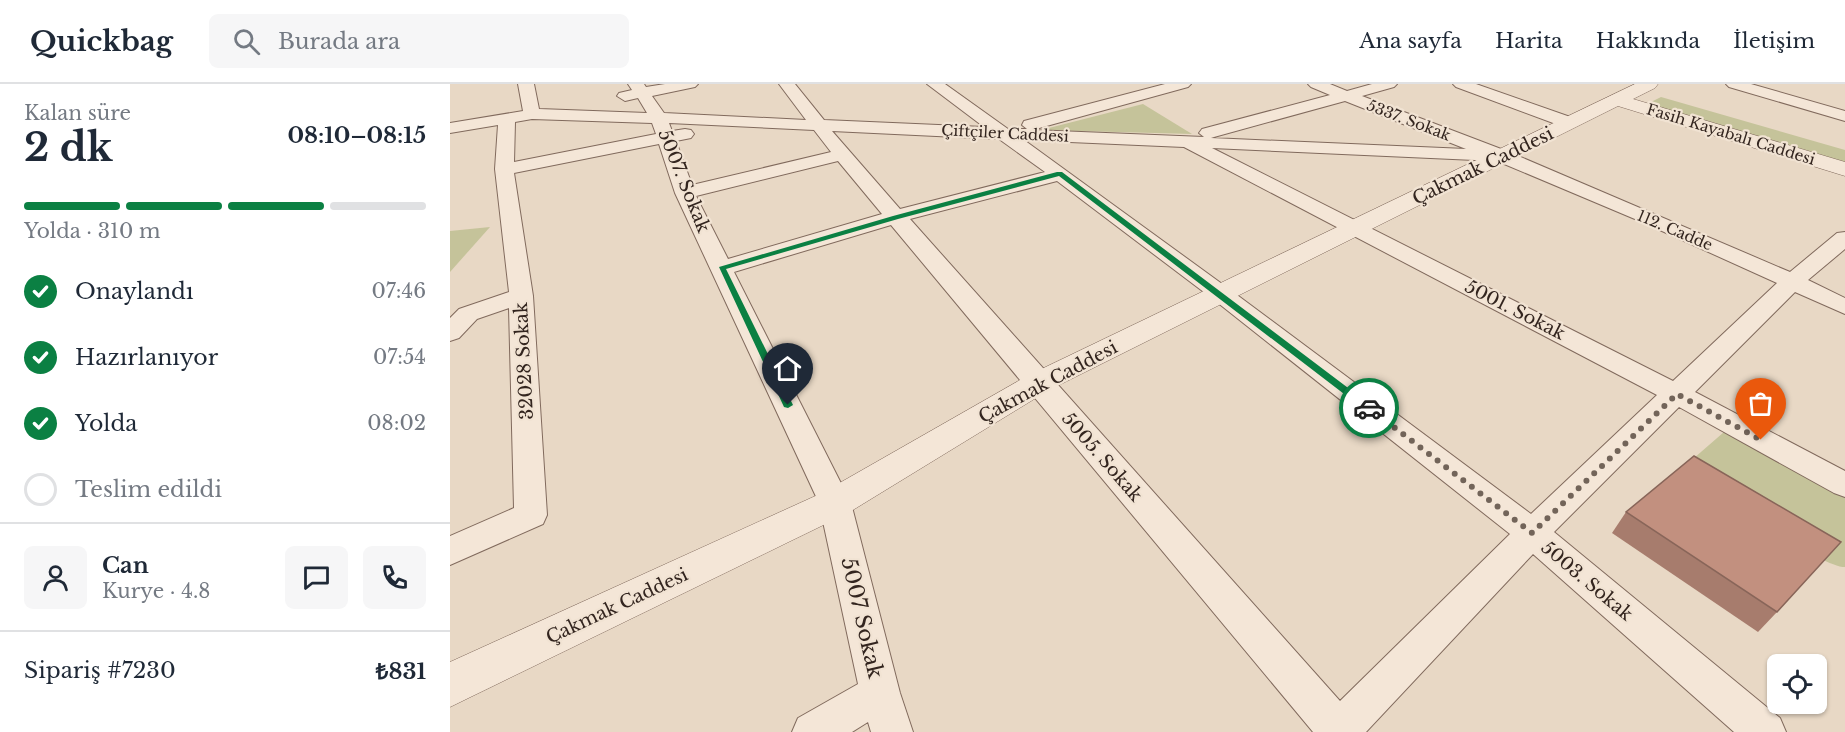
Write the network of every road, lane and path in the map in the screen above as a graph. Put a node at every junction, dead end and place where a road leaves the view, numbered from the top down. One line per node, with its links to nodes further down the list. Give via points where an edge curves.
1 (526, 84): 17 (street, 32028 Sokak)
2 (690, 84): 10 (street)
3 (787, 84): 20 (street, 5005. Sokak)
4 (935, 84): 23 (street, 5003. Sokak)
5 (1183, 84): 14 (street)
6 (1316, 84): 13 (street, 5337. Sokak)
7 (1389, 84): 13 (street)
8 (1461, 84): 19 (street)
9 (1734, 84): 16 (street)
10 (639, 88): 17 (street); 22 (street, 5007. Sokak)
11 (1104, 89): 14 (street)
12 (1627, 90): 15 (street, Fasih Kayabalı Caddesi); 19 (street, Çakmak Caddesi); 28 (street, Fasih Kayabalı Caddesi)
13 (1347, 96): 24 (street); 26 (street, 5337. Sokak)
14 (1124, 100): 23 (street)
15 (1686, 101)
16 (1845, 116)
17 (520, 117): 18 (street); 21 (street); 22 (street); 27 (street, 32028 Sokak)
18 (450, 121)
19 (1570, 123): 26 (street, Çakmak Caddesi)
20 (819, 124): 22 (street, Çiftçiler Caddesi, via 752,122); 23 (street, Çiftçiler Caddesi); 25 (street, 5005. Sokak)
21 (450, 128)
22 (663, 128): 27 (street); 30 (street, 5007. Sokak)
23 (1002, 133): 24 (street, Çiftçiler Caddesi); 29 (street, 5003. Sokak)
24 (1182, 140): 26 (street, Çiftçiler Caddesi); 32 (street, 5001. Sokak)
25 (842, 155): 30 (street); 31 (street, 5005. Sokak)
26 (1503, 156): 32 (street, Çakmak Caddesi); 35 (street, 112. Cadde)
27 (504, 168): 37 (street, 32028 Sokak)
28 (1845, 169)
29 (1060, 174): 31 (street); 36 (street, 5003. Sokak)
30 (685, 193): 34 (street, 5007. Sokak)
31 (895, 218): 34 (street); 41 (street, 5005. Sokak)
32 (1356, 228): 36 (street, Çakmak Caddesi); 42 (street, 5001. Sokak)
33 (1845, 238): 35 (street)
34 (722, 268): 44 (street, 5007. Sokak)
35 (1793, 281): 38 (street, 112. Cadde); 42 (street)
36 (1221, 294): 41 (street, Çakmak Caddesi); 45 (street, 5003. Sokak)
37 (521, 296): 39 (street); 46 (street, 32028 Sokak, via 531,515)
38 (1845, 307)
39 (459, 315): 40 (street)
40 (450, 333)
41 (1038, 383): 44 (street, Çakmak Caddesi); 51 (street, 5005. Sokak)
42 (1677, 394): 43 (street, 5001. Sokak); 45 (street)
43 (1845, 485)
44 (835, 503): 47 (street, Çakmak Caddesi); 48 (street, 5007 Sokak)
45 (1532, 533): 51 (street); 52 (street, 5003. Sokak)
46 (450, 551)
47 (450, 685)
48 (880, 693): 49 (street); 50 (street, 5007 Sokak)
49 (813, 732)
50 (892, 732)
51 (1339, 732)
52 (1765, 732)

